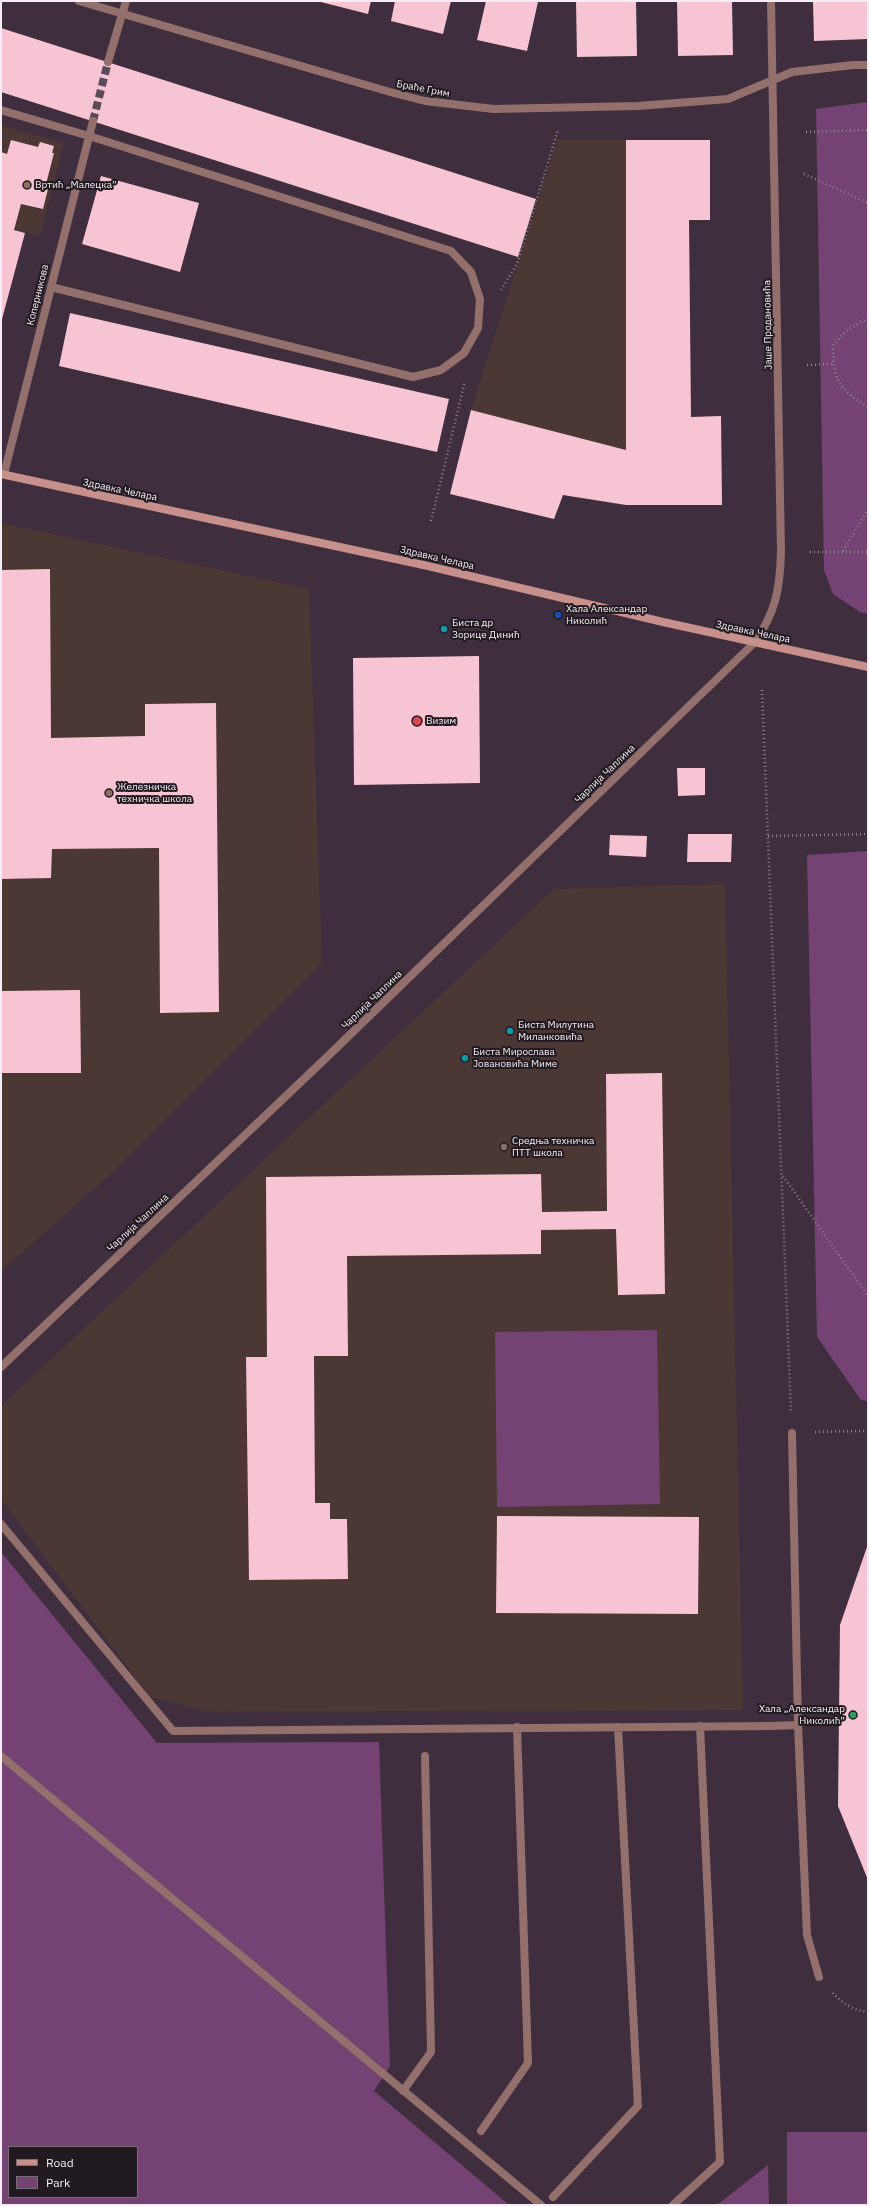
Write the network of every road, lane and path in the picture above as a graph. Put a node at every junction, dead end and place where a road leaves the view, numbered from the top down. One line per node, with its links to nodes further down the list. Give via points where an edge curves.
1 (80, 1): 4 (street, Браће Грим)
2 (126, 1): 4 (street)
3 (772, 1): 7 (street, Јаше Продановића)
4 (122, 14): 5 (street); 7 (street, Браће Грим, via 390,92 425,101 468,107 520,110 714,101 740,96)
5 (108, 62)
6 (868, 65): 7 (street, via 808,69 792,72)
7 (772, 81): 25 (street, Јаше Продановића, via 781,552 778,596 766,626)
8 (1, 110): 12 (street)
9 (93, 121): 12 (street, Коперникова)
10 (868, 130): 11 (path)
11 (806, 132)
12 (89, 136): 15 (street, Коперникова); 15 (street, via 451,251 470,272 480,299 478,328 464,353 447,366 413,377)
13 (804, 174): 14 (path)
14 (868, 203)
15 (51, 287): 20 (street, Коперникова)
16 (868, 318): 17 (path, via 846,331 833,345)
17 (833, 364): 18 (path); 19 (path, via 839,386)
18 (807, 365)
19 (868, 407)
20 (2, 474): 25 (main road, Здравка Челара, via 428,566)
21 (868, 509): 23 (path)
22 (810, 552): 23 (path)
23 (843, 552): 24 (path)
24 (868, 552)
25 (754, 643): 26 (main road, Здравка Челара); 32 (street, Чарлија Чаплина, via 328,1057)
26 (868, 667)
27 (762, 690): 29 (path)
28 (868, 834): 29 (path)
29 (768, 836): 30 (path)
30 (782, 1175): 31 (path); 34 (path)
31 (868, 1296)
32 (1, 1367)
33 (868, 1431): 34 (path)
34 (792, 1433): 36 (street)
35 (1, 1524): 39 (street, via 173,1731)
36 (798, 1725): 38 (street); 42 (street, via 807,1935)
37 (618, 1726): 38 (street); 39 (street); 46 (street, via 638,2106)
38 (700, 1726): 48 (street, via 720,2162)
39 (517, 1727): 45 (street, via 528,2063)
40 (1, 1756): 44 (street)
41 (426, 1756): 44 (street, via 431,2052)
42 (820, 1977): 43 (path, via 839,2000 860,2011)
43 (868, 2012)
44 (403, 2091): 47 (street)
45 (481, 2131)
46 (553, 2197)
47 (541, 2205)
48 (673, 2205)

